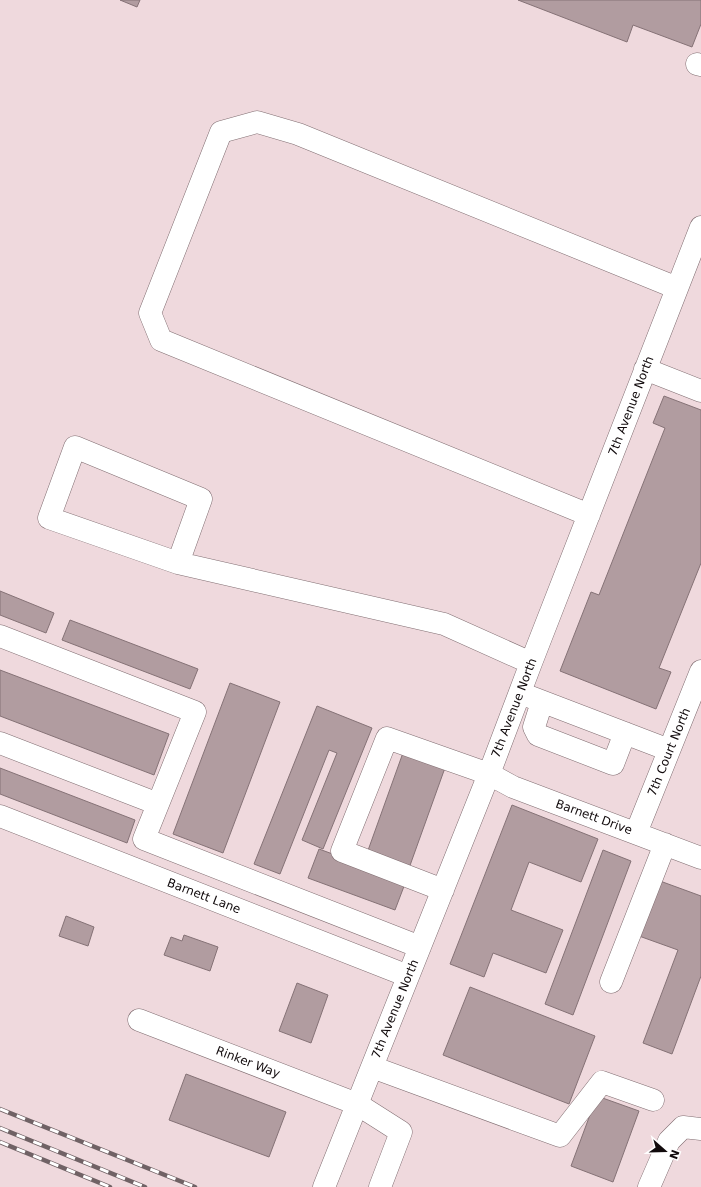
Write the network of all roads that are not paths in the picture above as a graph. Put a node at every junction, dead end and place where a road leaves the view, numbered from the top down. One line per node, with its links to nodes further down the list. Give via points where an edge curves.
1 (701, 227): 2 (street, 7th Avenue North)
2 (677, 288): 3 (street, 7th Avenue North); 5 (street, via 298,134 257,122 221,132 150,313 161,340)
3 (645, 369): 4 (street); 5 (street, 7th Avenue North)
4 (701, 391)
5 (589, 515): 8 (street, 7th Avenue North)
6 (178, 563): 6 (street, via 49,518 75,447 201,499); 8 (street, via 444,624)
7 (0, 636): 16 (street, via 195,712)
8 (531, 663): 10 (street, 7th Avenue North)
9 (701, 671): 14 (street, 7th Court North)
10 (520, 693): 11 (street); 15 (street, 7th Avenue North)
11 (542, 702): 12 (street); 12 (street, via 534,727 538,735 607,762 614,764)
12 (625, 733): 14 (street)
13 (0, 743): 16 (street)
14 (669, 750): 18 (street, 7th Court North)
15 (489, 774): 18 (street, Barnett Drive, via 513,787); 21 (street, 7th Avenue North); 21 (street, Barnett Drive, via 387,738 384,745 342,851)
16 (158, 804): 22 (street, via 144,839)
17 (0, 816): 23 (street, Barnett Lane)
18 (636, 833): 19 (street, Barnett Drive)
19 (665, 844): 20 (street, Barnett Drive); 24 (street)
20 (701, 858)
21 (443, 890): 22 (street, 7th Avenue North)
22 (420, 947): 23 (street, 7th Avenue North)
23 (408, 976): 26 (street, 7th Avenue North)
24 (611, 982)
25 (139, 1020): 28 (street, Rinker Way)
26 (372, 1067): 27 (street, via 560,1136 602,1082); 28 (street, 7th Avenue North)
27 (653, 1100)
28 (357, 1104): 30 (street, 7th Avenue North); 31 (street, Rinker Way, via 401,1132)
29 (701, 1129): 32 (street, via 683,1127 669,1141)
30 (324, 1187)
31 (380, 1187)
32 (649, 1187)

